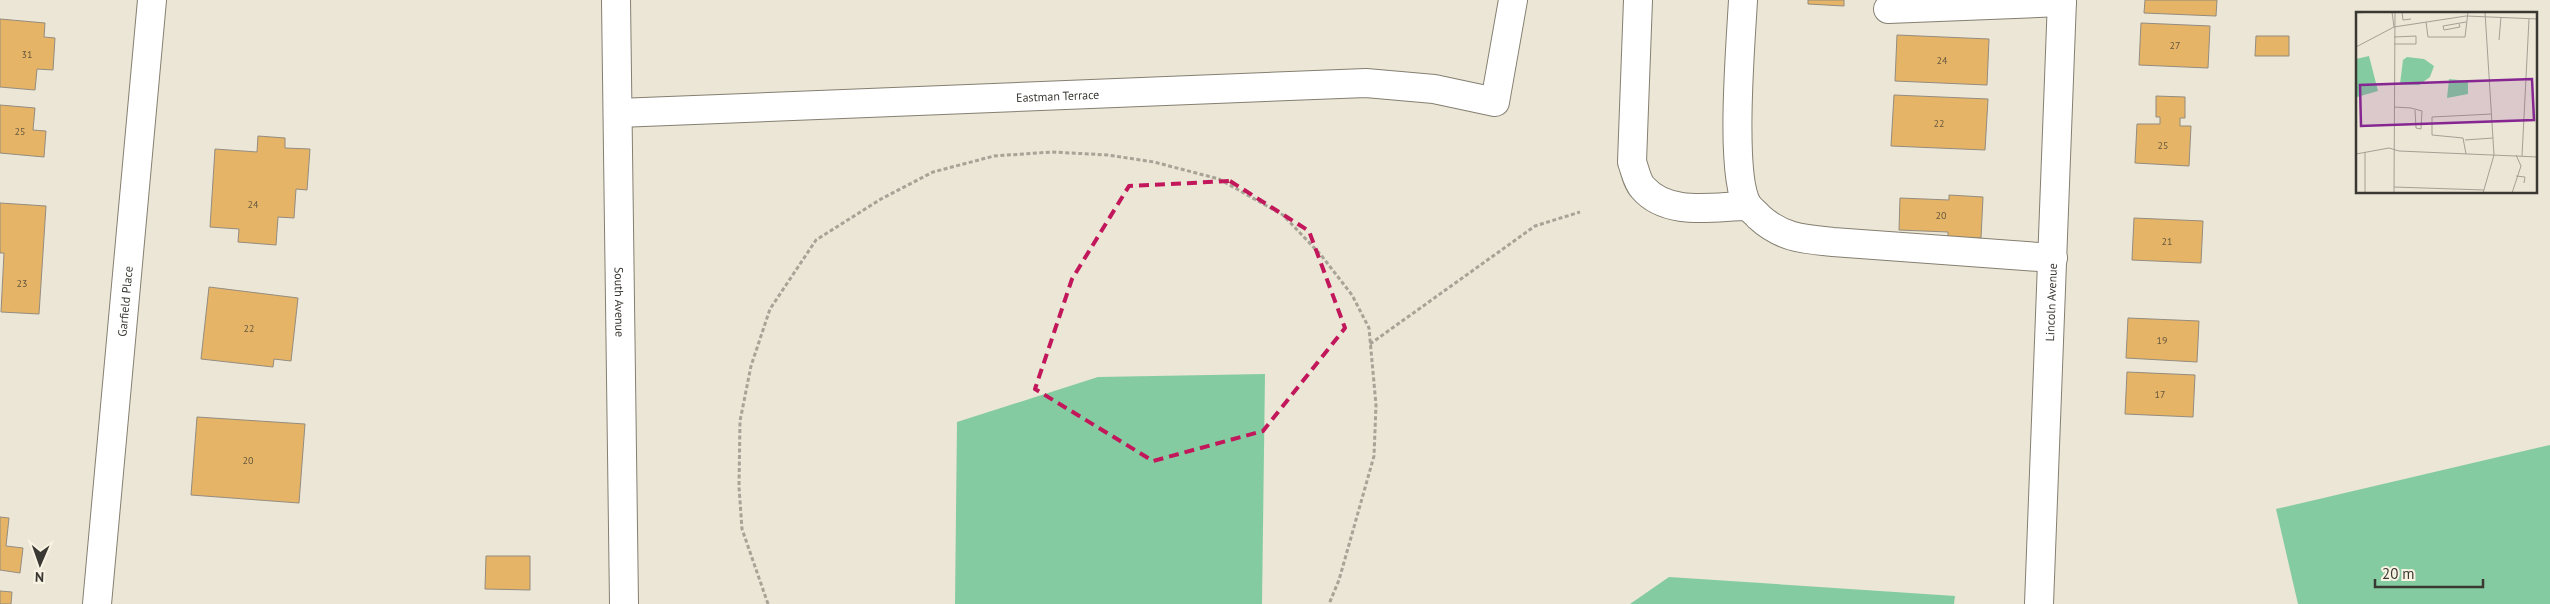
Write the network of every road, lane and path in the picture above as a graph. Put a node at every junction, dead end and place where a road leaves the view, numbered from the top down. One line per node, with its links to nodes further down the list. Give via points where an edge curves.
1 (152, 0): 13 (street, Garfield Place)
2 (616, 0): 8 (street, South Avenue)
3 (1513, 0): 8 (street, Eastman Terrace, via 1495,102 1434,89 1366,83)
4 (1638, 0): 9 (street, via 1632,162 1642,187 1681,208)
5 (1744, 0): 9 (street, via 1738,94 1740,177)
6 (2062, 1): 7 (street); 11 (street, Lincoln Avenue)
7 (1888, 9)
8 (618, 113): 14 (street, South Avenue)
9 (1748, 206): 11 (street, via 1772,229 1800,239)
10 (1580, 212): 12 (path, via 1534,226)
11 (2053, 258): 17 (street, Lincoln Avenue)
12 (1370, 344): 15 (path, via 1369,328 1352,295 1322,256 1283,215 1219,179 1154,162 1052,152 994,156 933,172 881,199 816,240 770,309 751,366 740,421 739,487 742,529); 16 (path, via 1376,405 1374,456 1339,580)
13 (97, 604)
14 (624, 604)
15 (768, 604)
16 (1329, 604)
17 (2039, 604)

